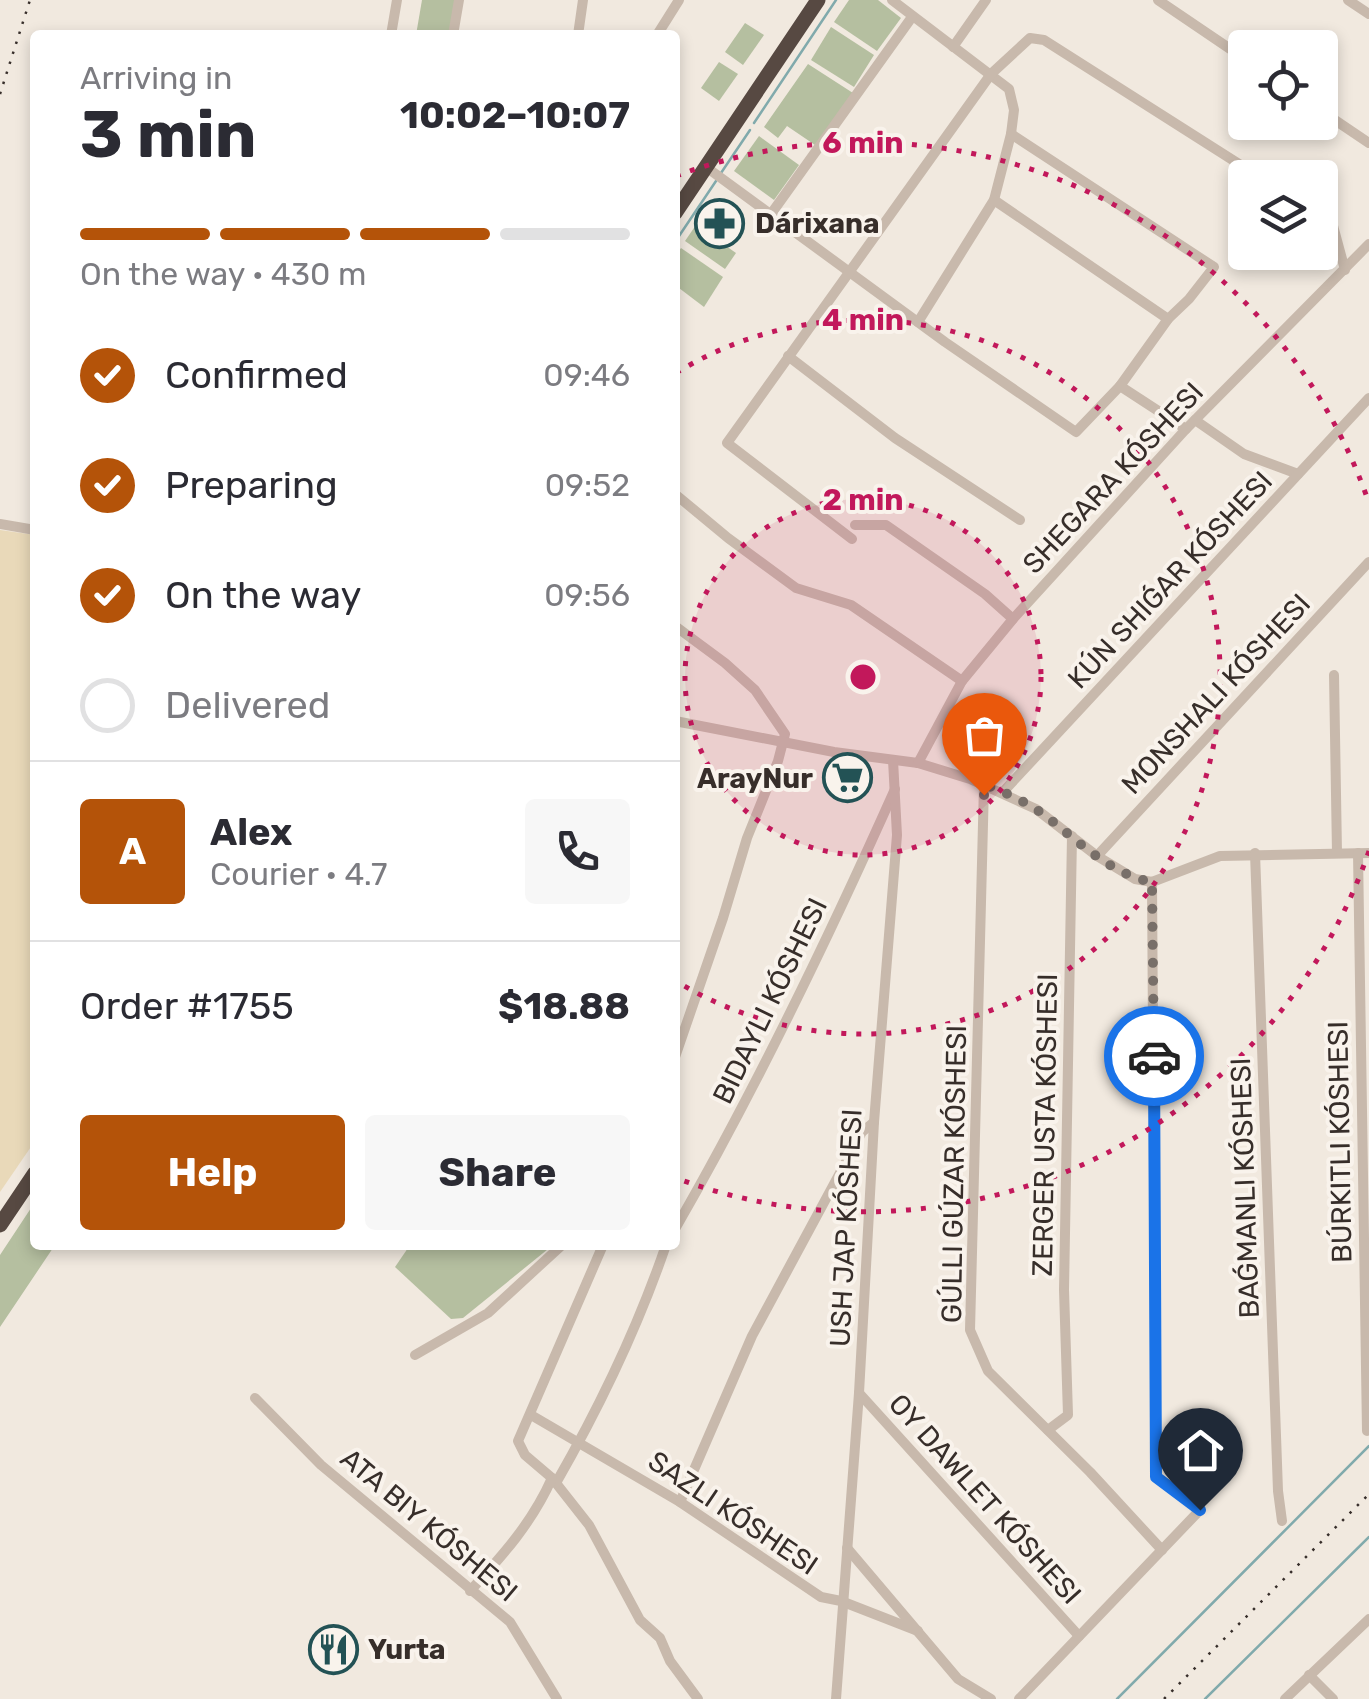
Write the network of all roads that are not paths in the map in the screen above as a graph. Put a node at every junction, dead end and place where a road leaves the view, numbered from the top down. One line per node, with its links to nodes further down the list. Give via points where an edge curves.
1 (397, 0): 12 (street)
2 (459, 0): 13 (street)
3 (582, 0): 14 (street)
4 (679, 0): 15 (street)
5 (818, 0): 23 (highway)
6 (892, 0): 11 (street)
7 (986, 0): 16 (street)
8 (1158, 0): 17 (street)
9 (1348, 0): 10 (street)
10 (1369, 14)
11 (912, 17): 16 (street); 26 (street)
12 (393, 30)
13 (454, 30)
14 (579, 30)
15 (660, 30)
16 (953, 47): 18 (street)
17 (1228, 47)
18 (991, 74): 20 (street, via 1013,98); 22 (street, via 1030,38 1044,40); 29 (street)
19 (1338, 122): 21 (street)
20 (1011, 134): 25 (street); 31 (street, via 1214,267)
21 (1369, 143)
22 (1233, 160)
23 (706, 167): 24 (highway); 26 (street)
24 (681, 192)
25 (994, 200): 31 (street); 32 (street)
26 (771, 214): 29 (street)
27 (1338, 244): 30 (street)
28 (1369, 244): 30 (street, SHEGARA KÓSHESI)
29 (849, 270): 32 (street); 33 (street)
30 (1345, 270): 36 (street, SHEGARA KÓSHESI)
31 (1168, 319): 34 (street)
32 (918, 322): 34 (street, via 1076,432)
33 (788, 356): 40 (street); 44 (street, via 727,444)
34 (1120, 386): 37 (street)
35 (1369, 398): 38 (street)
36 (1196, 420): 37 (street, SHEGARA KÓSHESI); 38 (street, via 1244,454)
37 (1186, 429): 46 (street, SHEGARA KÓSHESI)
38 (1298, 474): 56 (street)
39 (680, 498): 49 (street, via 796,588 852,605)
40 (1020, 520)
41 (0, 524): 43 (street)
42 (855, 525): 46 (street, via 886,525)
43 (30, 529)
44 (852, 539)
45 (1369, 562): 61 (street)
46 (1013, 619): 49 (street, SHEGARA KÓSHESI)
47 (680, 630): 51 (street, via 754,690 785,734)
48 (1334, 675): 59 (street)
49 (962, 680): 53 (street, SHEGARA KÓSHESI)
50 (680, 722): 51 (street)
51 (782, 742): 52 (street); 63 (street)
52 (893, 760): 53 (street); 55 (street, USH JAP KÓSHESI)
53 (918, 763): 54 (street)
54 (984, 784): 56 (street); 75 (street, GÚLLI GÚZAR KÓSHESI, via 970,1330 988,1371)
55 (895, 788): 64 (street, USH JAP KÓSHESI, via 898,835); 66 (street, via 824,947)
56 (1003, 792): 57 (street)
57 (1072, 836): 61 (street); 75 (street, ZERGER USTA KÓSHESI, via 1068,1415)
58 (1256, 853): 59 (street); 62 (street, via 1205,859); 80 (street)
59 (1337, 853): 60 (street)
60 (1364, 853): 76 (street, BÚRKITLI KÓSHESI)
61 (1097, 856): 62 (street)
62 (1152, 882): 82 (street, via 1156,1477 1200,1510)
63 (680, 1043)
64 (874, 1122): 72 (street, USH JAP KÓSHESI); 79 (street, via 862,1132 752,1336)
65 (30, 1180): 67 (highway)
66 (680, 1220)
67 (0, 1225)
68 (557, 1250): 71 (street, via 488,1313)
69 (601, 1250): 74 (street)
70 (664, 1250): 77 (street)
71 (415, 1355)
72 (858, 1393): 81 (street, USH JAP KÓSHESI); 88 (street, OY DAWLET KÓSHESI)
73 (255, 1398): 83 (street, ATA BIY KÓSHESI, via 321,1465)
74 (530, 1415): 77 (street); 78 (street, via 518,1441)
75 (1048, 1430): 82 (street, GÚLLI GÚZAR KÓSHESI)
76 (1367, 1431)
77 (578, 1444): 78 (street); 79 (street)
78 (554, 1480): 83 (street, via 514,1543); 92 (street, via 589,1524 640,1620 660,1638)
79 (680, 1502): 84 (street, via 800,1586)
80 (1282, 1520)
81 (847, 1548): 84 (street, USH JAP KÓSHESI); 87 (street)
82 (1162, 1550): 88 (street)
83 (470, 1591): 91 (street, ATA BIY KÓSHESI, via 510,1622)
84 (841, 1601): 87 (street); 93 (street, USH JAP KÓSHESI)
85 (1369, 1619): 86 (street)
86 (1358, 1630): 89 (street); 90 (street)
87 (918, 1631): 94 (street, via 958,1679)
88 (1079, 1636): 95 (street)
89 (1369, 1640)
90 (1309, 1675): 96 (street); 97 (street)
91 (557, 1699)
92 (698, 1699)
93 (836, 1699)
94 (991, 1699)
95 (1019, 1699)
96 (1285, 1699)
97 (1333, 1699)

